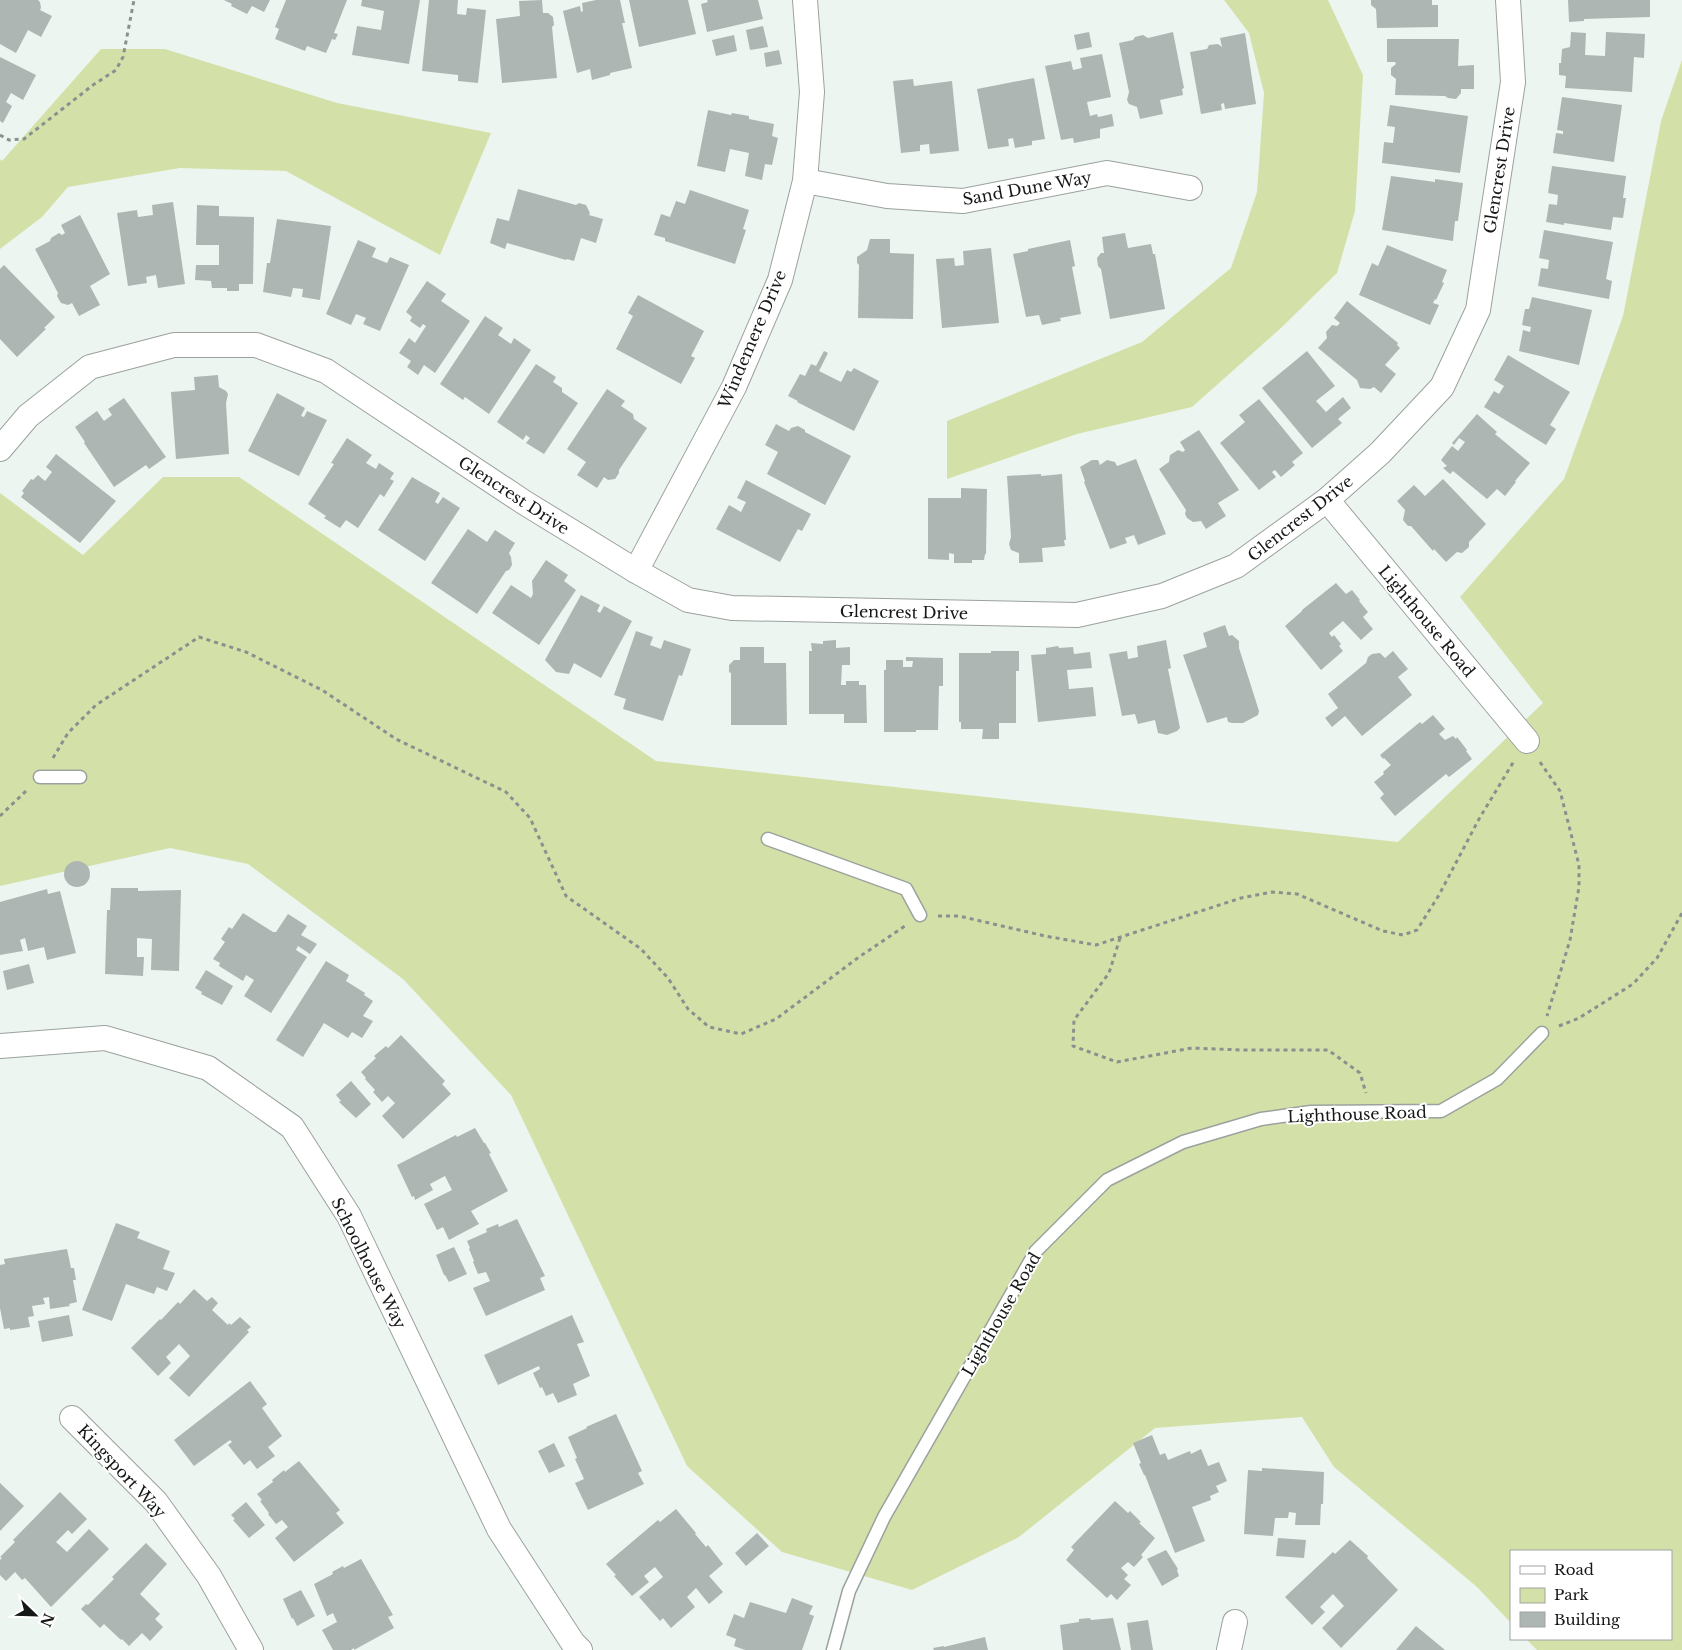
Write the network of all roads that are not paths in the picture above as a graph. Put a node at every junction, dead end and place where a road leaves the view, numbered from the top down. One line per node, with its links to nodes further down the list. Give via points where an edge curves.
1 (805, 0): 3 (street, Windemere Drive, via 812,92)
2 (1508, 0): 6 (street, Glencrest Drive, via 1513,82 1478,310 1442,387 1380,453)
3 (805, 181): 4 (street, Sand Dune Way, via 887,196 963,201 1107,173); 7 (street, Windemere Drive, via 780,280 734,388)
4 (1190, 188)
5 (0, 449): 7 (street, Glencrest Drive, via 28,416 90,367 174,344 256,345 326,371 525,503)
6 (1327, 500): 7 (street, Glencrest Drive, via 1236,566 1162,596 1076,615 732,608 688,600); 8 (street, Lighthouse Road)
7 (636, 571)
8 (1527, 741)
9 (40, 777): 10 (lane)
10 (80, 777)
11 (768, 839): 12 (lane, via 906,889)
12 (920, 916)
13 (1542, 1033): 19 (lane, Lighthouse Road, via 1497,1079 1441,1111 1311,1112 1261,1119 1184,1142 1107,1180 1036,1251 884,1517 849,1591)
14 (0, 1046): 18 (street, Schoolhouse Way, via 105,1038 208,1068 292,1127 349,1216 499,1529)
15 (72, 1418): 17 (street, Kingsport Way, via 156,1502 210,1576)
16 (1235, 1622): 20 (street)
17 (251, 1650)
18 (580, 1650)
19 (833, 1650)
20 (1229, 1650)

